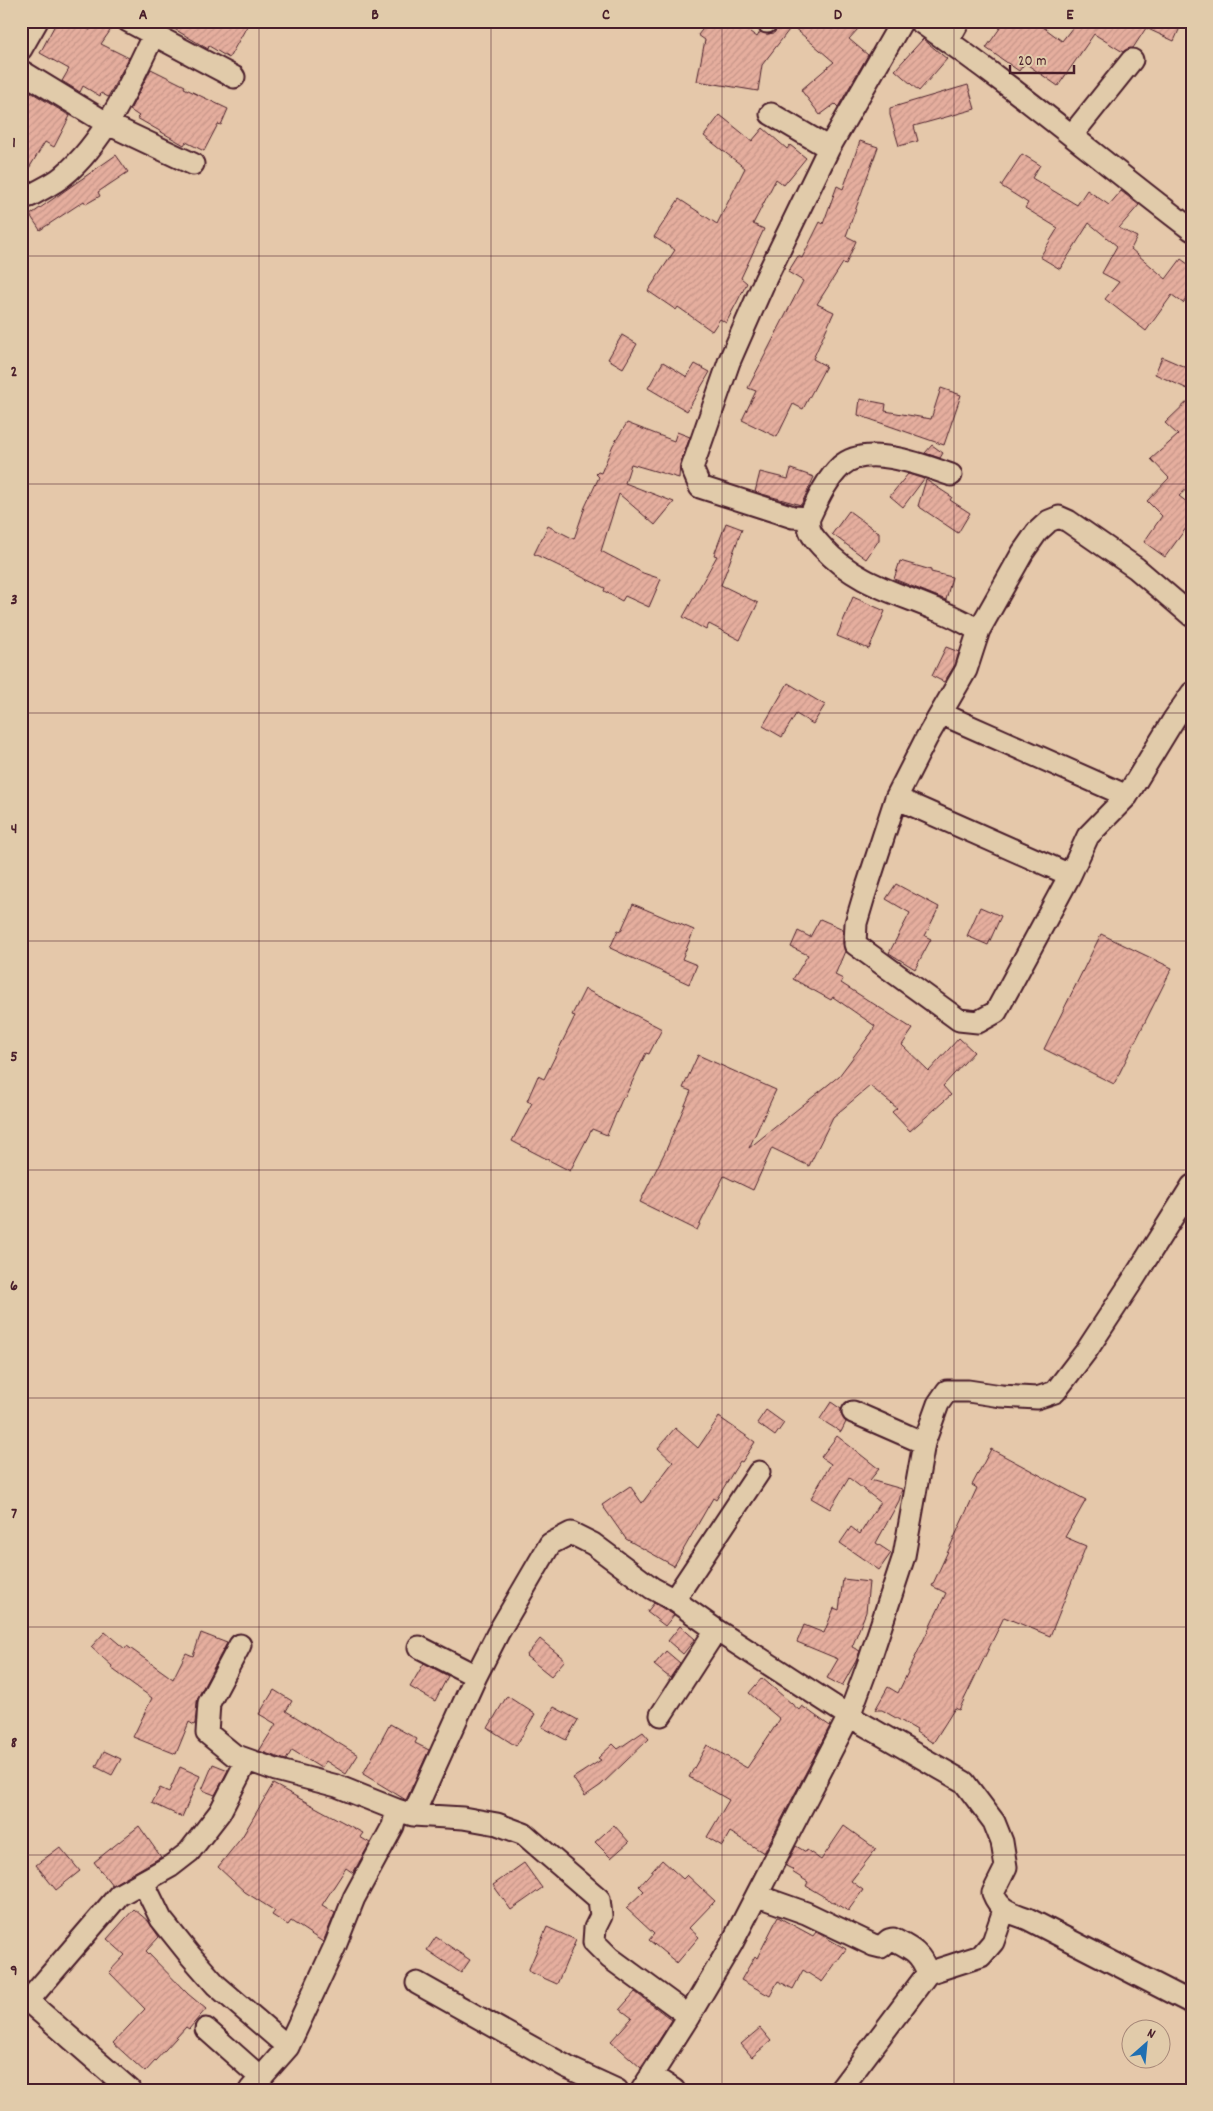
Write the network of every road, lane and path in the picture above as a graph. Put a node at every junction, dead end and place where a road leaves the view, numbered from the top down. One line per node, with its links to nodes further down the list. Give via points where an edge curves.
1 (37, 21): 8 (street)
2 (128, 21): 6 (street)
3 (902, 21): 15 (street)
4 (919, 21): 7 (street)
5 (959, 21): 7 (street)
6 (156, 28): 11 (street); 13 (street)
7 (948, 41): 14 (street)
8 (21, 49)
9 (1132, 60): 14 (street)
10 (21, 72): 13 (street)
11 (234, 77)
12 (771, 114): 15 (street)
13 (108, 124): 16 (street); 17 (street, via 62,178 30,196)
14 (1072, 135): 18 (street, via 1114,172)
15 (829, 148): 20 (street, via 729,362 692,468 700,487 793,517)
16 (193, 164)
17 (21, 190)
18 (1192, 230)
19 (951, 475): 20 (street, via 916,462 875,456 858,458 842,465 834,474)
20 (809, 518): 22 (street, via 808,528 814,539 835,562 886,591 938,610)
21 (1192, 616): 22 (street, via 1136,568 1059,517 1037,532)
22 (979, 630): 24 (street, via 966,670)
23 (1192, 693): 25 (street)
24 (942, 714): 25 (street); 26 (street)
25 (1127, 796): 27 (street, via 1088,836)
26 (896, 798): 27 (street); 27 (street, via 856,922 855,944 958,1020 978,1022 996,1012)
27 (1070, 875)
28 (1192, 1186): 30 (street, via 1107,1320 1055,1392 1037,1398 947,1391 938,1404)
29 (853, 1412): 30 (street)
30 (924, 1443): 38 (street, via 904,1556)
31 (759, 1472): 32 (street)
32 (674, 1600): 33 (street); 36 (street, via 644,1583 593,1544 571,1533 550,1544)
33 (716, 1630): 37 (street); 38 (street)
34 (240, 1645): 39 (street, via 209,1704 207,1733 226,1750)
35 (418, 1647): 36 (street)
36 (476, 1676): 40 (street)
37 (661, 1716)
38 (850, 1716): 42 (street); 43 (street, via 964,1782 994,1822 1002,1842 1006,1868 993,1893 997,1904)
39 (248, 1760): 40 (street, via 337,1786); 41 (street, via 220,1812 189,1852)
40 (405, 1812): 47 (street, via 497,1824 524,1834 599,1899 601,1916 595,1928 594,1942 610,1958); 49 (street, via 393,1826 354,1898)
41 (143, 1882): 49 (street, via 161,1918 216,1985); 52 (street, via 119,1895 28,2001)
42 (758, 1896): 44 (street, via 806,1913 873,1945 882,1947 894,1939 917,1952); 47 (street)
43 (1004, 1910): 44 (street, via 993,1942 981,1956); 46 (street, via 1028,1919)
44 (928, 1973): 55 (street)
45 (416, 1983): 53 (street, via 567,2067)
46 (1192, 2003)
47 (689, 2016): 50 (street)
48 (206, 2029): 51 (street)
49 (288, 2047): 51 (street)
50 (646, 2083): 54 (street)
51 (255, 2084)
52 (130, 2090)
53 (617, 2090)
54 (674, 2090)
55 (840, 2090)

